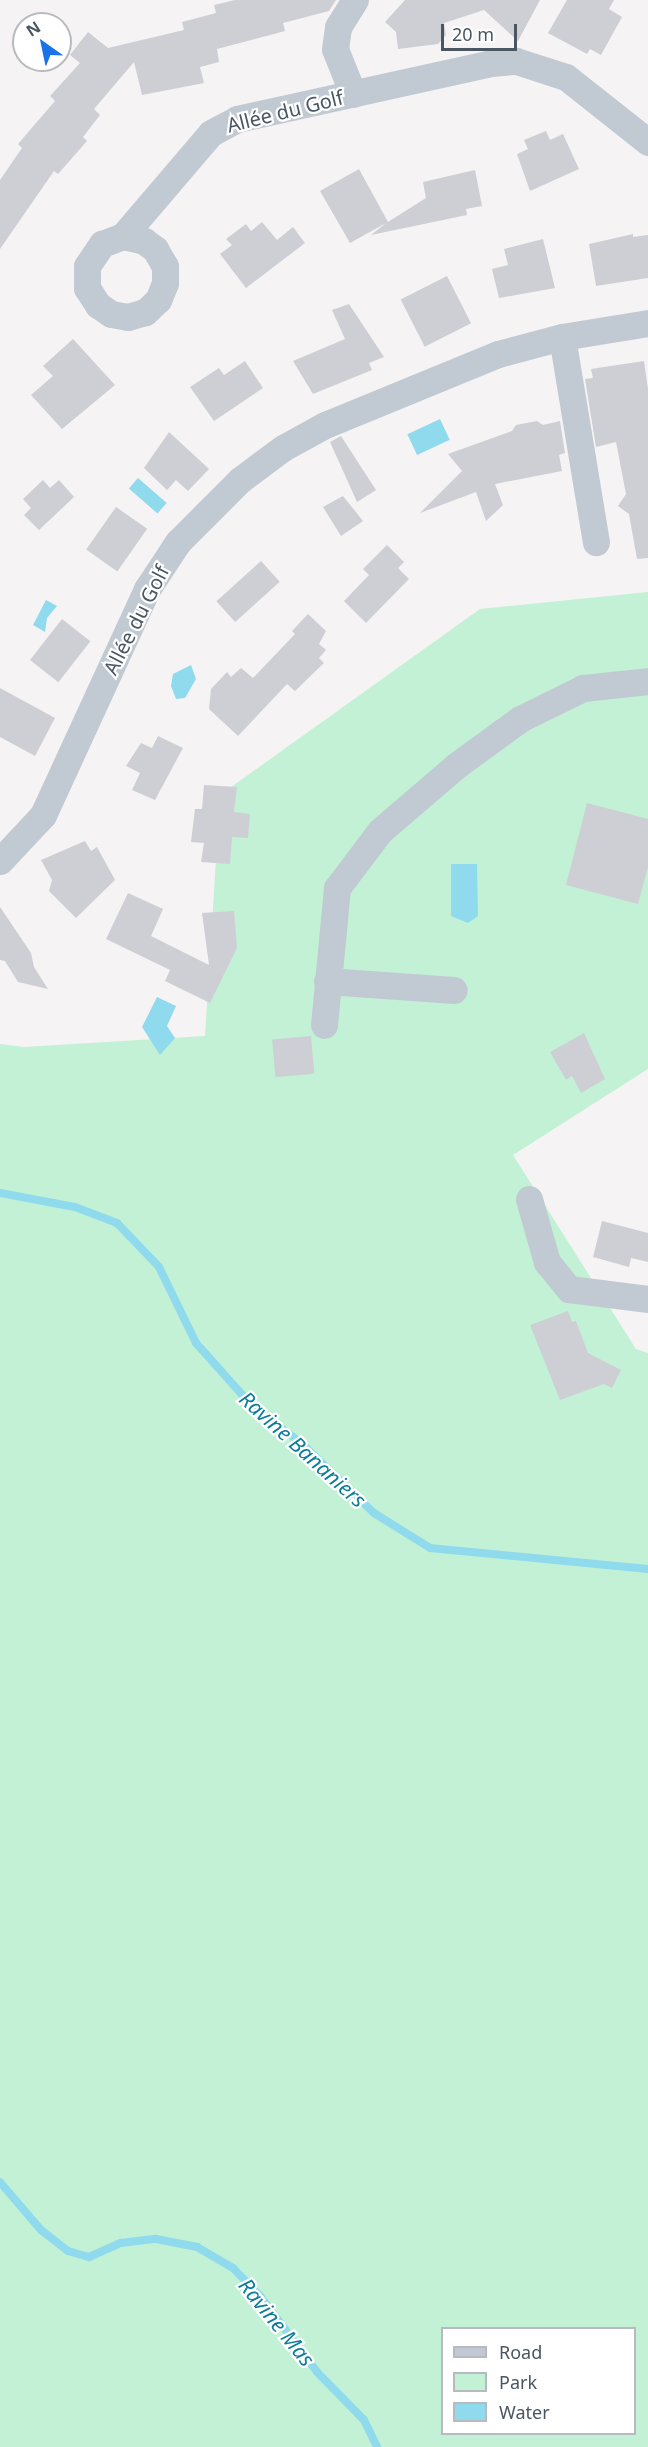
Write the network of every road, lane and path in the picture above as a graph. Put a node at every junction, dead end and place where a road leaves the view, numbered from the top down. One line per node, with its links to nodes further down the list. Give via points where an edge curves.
1 (355, 0): 2 (street, Allée du Golf, via 338,27 335,49)
2 (353, 94): 3 (street, Allée du Golf, via 516,61 566,77); 4 (street, Allée du Golf, via 224,124 197,145)
3 (648, 142)
4 (123, 236)
5 (648, 323): 6 (street, Allée du Golf)
6 (562, 337): 7 (street); 9 (street, Allée du Golf, via 498,354 325,425 240,480 178,542 147,589 43,815)
7 (596, 542)
8 (648, 681): 10 (street, via 583,688 520,720 457,765 380,831 337,888)
9 (0, 861)
10 (327, 981): 11 (street); 12 (street)
11 (454, 990)
12 (324, 1025)
13 (529, 1199): 14 (street, via 547,1262 570,1289)
14 (648, 1299)

